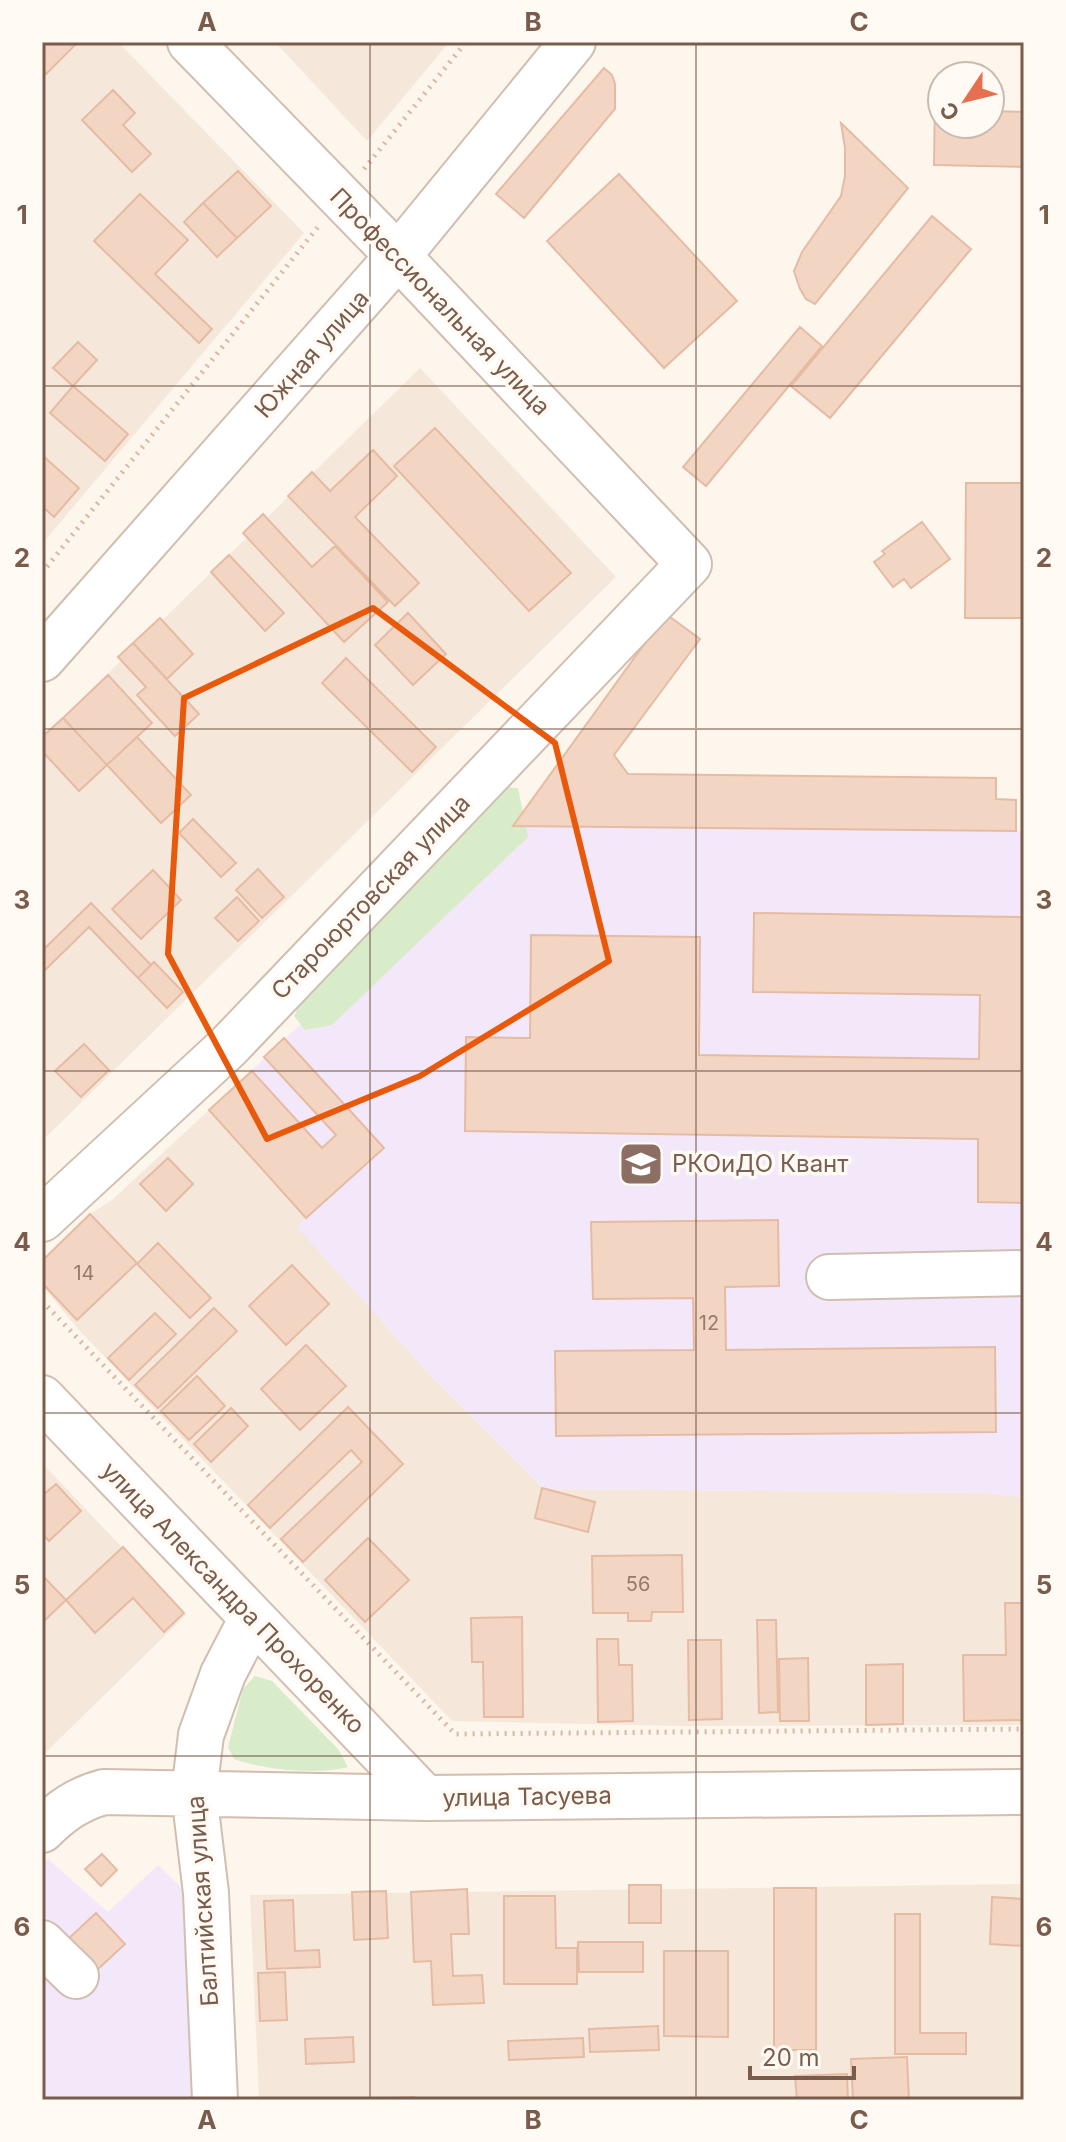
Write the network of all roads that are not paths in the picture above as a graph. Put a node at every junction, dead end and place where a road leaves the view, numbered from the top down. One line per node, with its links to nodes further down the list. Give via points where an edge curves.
1 (190, 42): 3 (street, Профессиональная улица)
2 (573, 42): 3 (street, Южная улица)
3 (398, 256): 4 (street, Профессиональная улица); 5 (street, Южная улица)
4 (689, 564): 6 (street, Староюртовская улица, via 228,1047)
5 (42, 659)
6 (42, 1219)
7 (1024, 1273): 8 (street)
8 (829, 1277)
9 (42, 1398): 10 (street, улица Александра Прохоренко)
10 (252, 1618): 12 (street, Балтийская улица, via 223,1674 201,1735); 13 (street, улица Александра Прохоренко)
11 (1024, 1792): 13 (street, улица Тасуева)
12 (194, 1793): 13 (street, улица Тасуева); 14 (street, улица Тасуева, via 104,1792 81,1799); 17 (street, Балтийская улица, via 206,1893)
13 (425, 1798)
14 (42, 1830)
15 (42, 1943): 16 (street)
16 (76, 1976)
17 (215, 2100)

